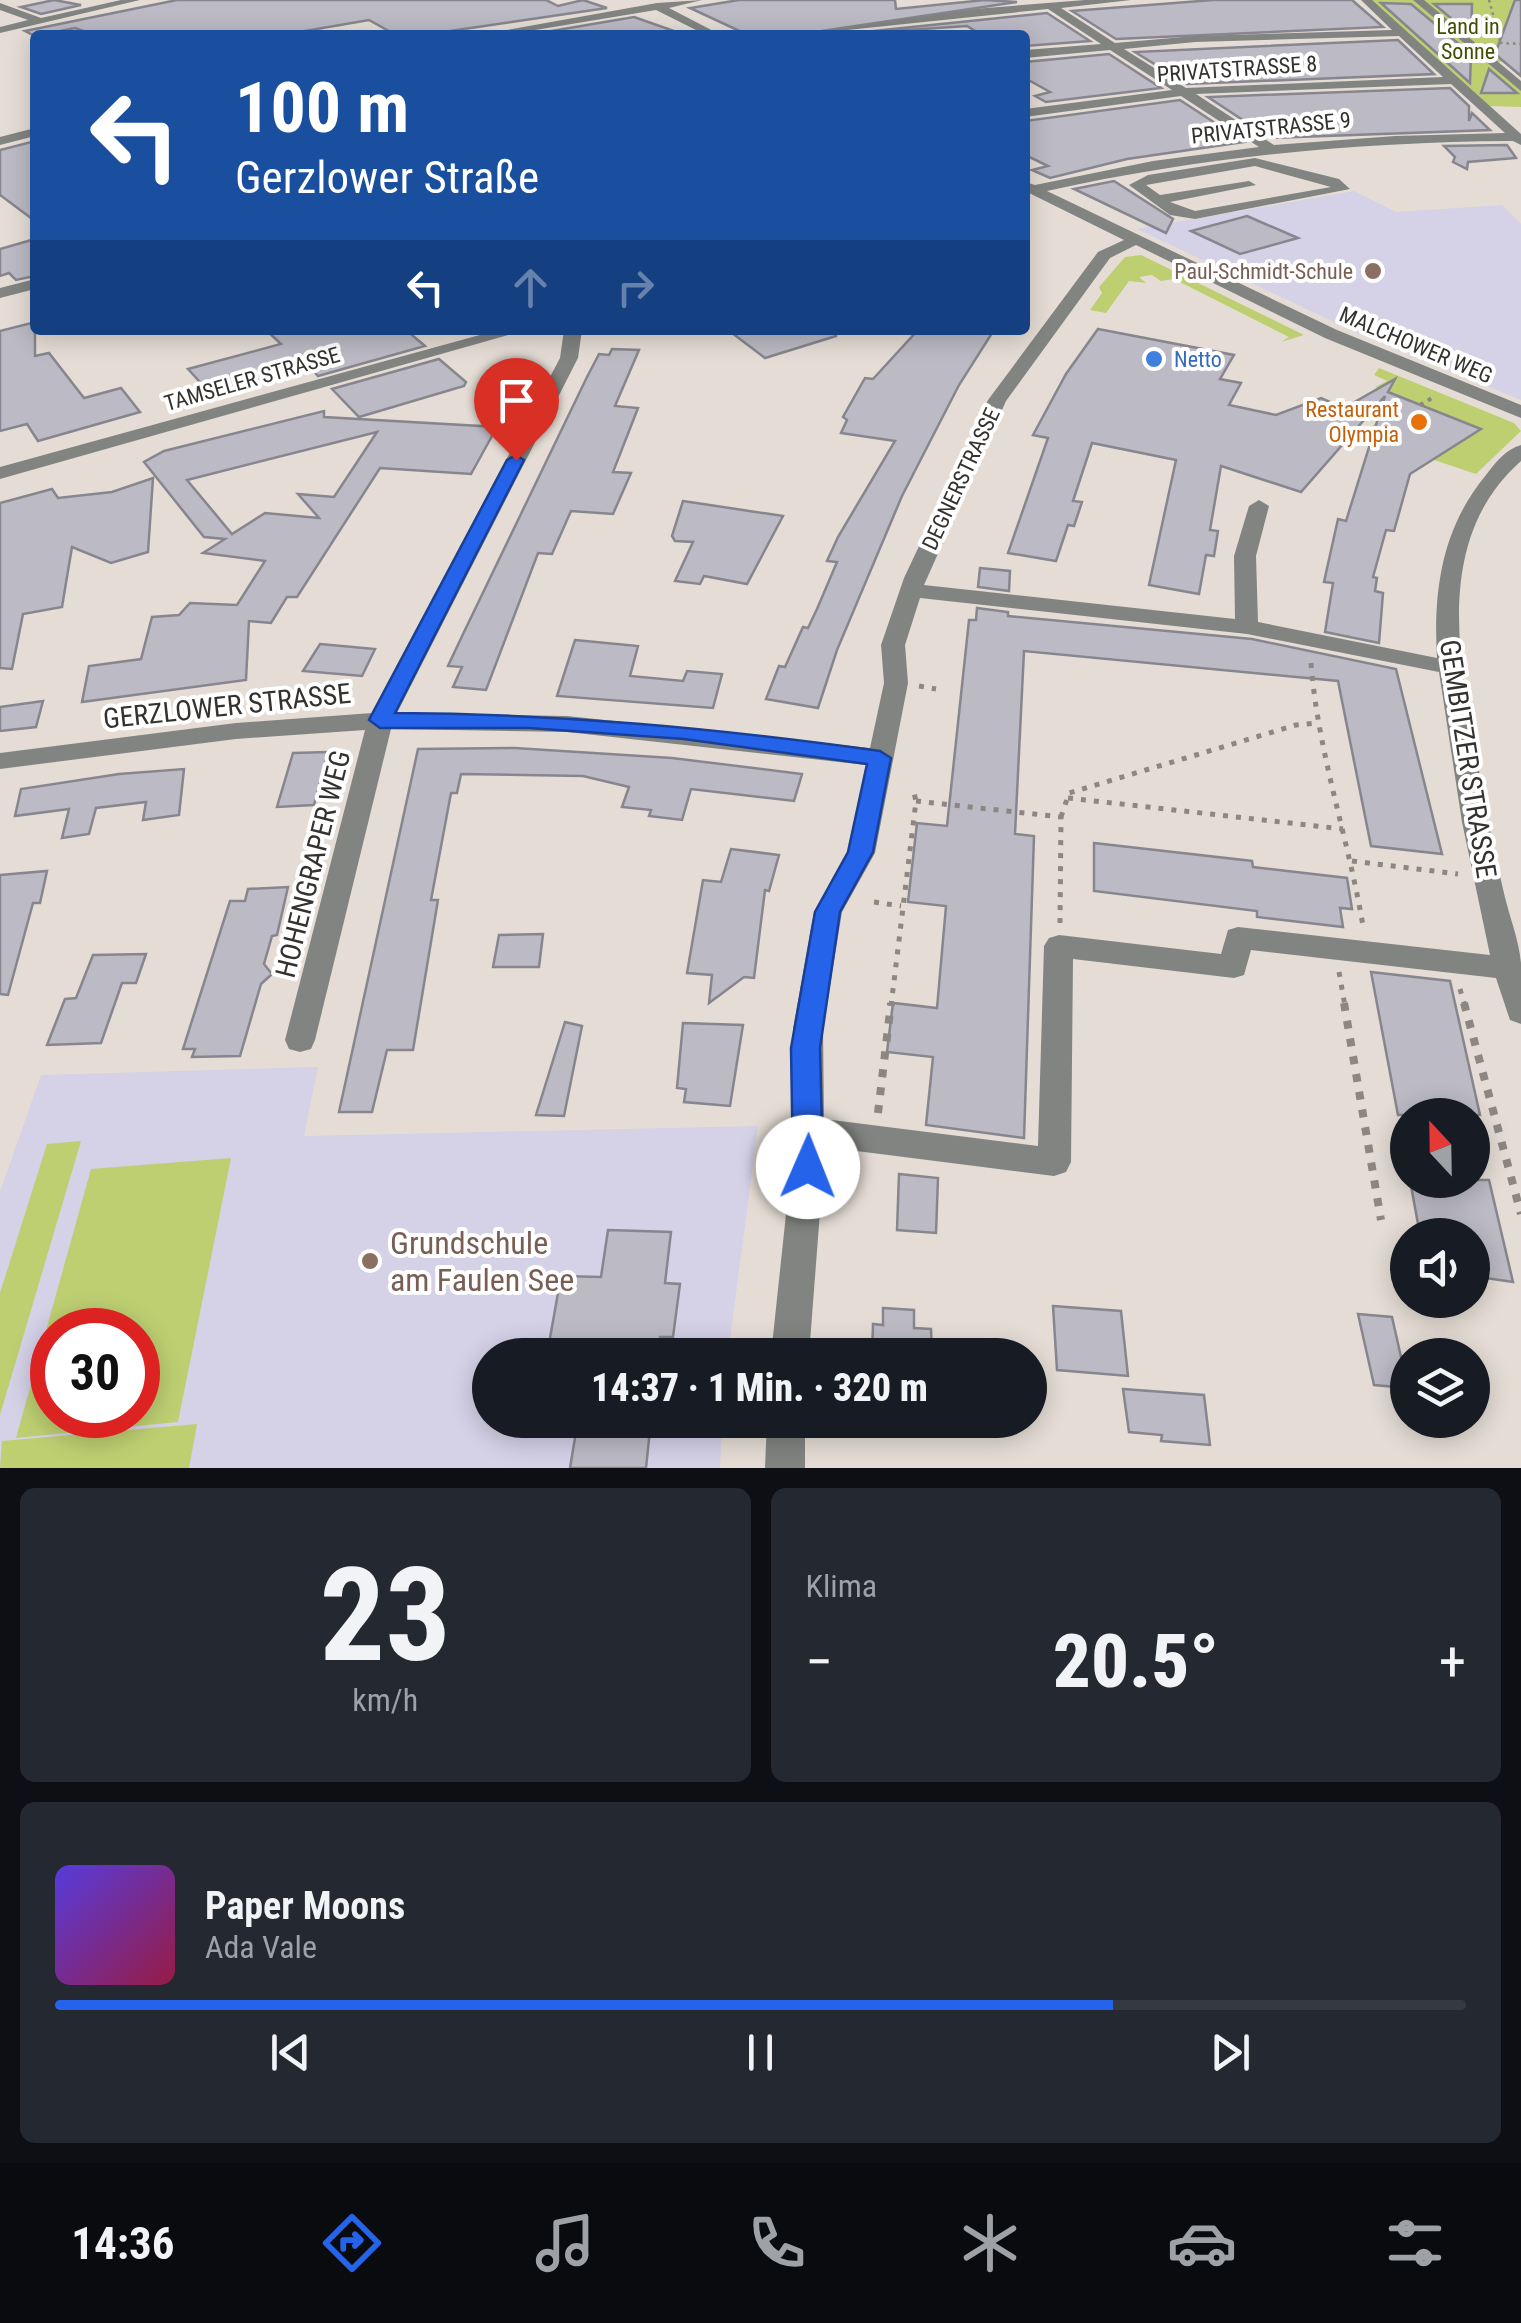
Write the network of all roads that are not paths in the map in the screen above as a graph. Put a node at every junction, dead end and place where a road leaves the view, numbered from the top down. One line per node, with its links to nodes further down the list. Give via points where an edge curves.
1 (135, 0): 10 (street)
2 (643, 0): 9 (street)
3 (696, 0): 9 (street)
4 (1126, 0): 7 (street)
5 (1366, 0): 15 (street)
6 (1418, 0): 19 (street)
7 (1045, 2): 14 (street); 16 (street)
8 (0, 6): 10 (street)
9 (657, 6): 12 (street); 13 (street)
10 (40, 21): 11 (street)
11 (0, 30)
12 (515, 30)
13 (705, 30)
14 (841, 30)
15 (1403, 33): 16 (street); 18 (street)
16 (1111, 45): 17 (street); 20 (street)
17 (1030, 53)
18 (1454, 80): 20 (street, PRIVATSTRASSE 8); 23 (street)
19 (1521, 87)
20 (1183, 92): 21 (street, PRIVATSTRASSE 8); 25 (street)
21 (1030, 112)
22 (30, 133): 24 (street)
23 (1520, 139): 25 (street, PRIVATSTRASSE 9)
24 (0, 141)
25 (1270, 148): 31 (street, PRIVATSTRASSE 9, via 1166,162)
26 (1219, 168): 27 (street); 28 (street); 29 (street, via 1262,162)
27 (1175, 174): 30 (street); 32 (street, via 1136,184)
28 (1243, 179): 29 (street); 30 (street); 33 (street)
29 (1290, 182): 33 (street)
30 (1206, 192): 32 (street); 34 (street)
31 (1032, 193): 35 (street, MALCHOWER WEG)
32 (1156, 200): 34 (street, via 1187,215)
33 (1276, 200): 34 (street)
34 (1235, 209)
35 (1135, 240): 40 (street, MALCHOWER WEG, via 1331,334); 44 (street, DEGNERSTRASSE, via 1104,255 998,400)
36 (30, 285): 37 (street)
37 (0, 293)
38 (500, 335): 42 (street, TAMSELER STRASSE)
39 (573, 335): 47 (street, HOHENGRAPER WEG, via 569,358)
40 (1521, 412)
41 (1521, 450): 46 (street, GEMBITZER STRASSE, via 1482,494 1458,538 1449,588)
42 (0, 473)
43 (1259, 506): 45 (street, via 1245,556)
44 (910, 590): 45 (street, DEGNERSTRASSE); 48 (street, DEGNERSTRASSE, via 891,652 896,683)
45 (1247, 627): 46 (street, DEGNERSTRASSE)
46 (1448, 667): 50 (street, GEMBITZER STRASSE, via 1484,877)
47 (380, 720): 48 (street, GERZLOWER STRASSE, via 684,732); 49 (street, GERZLOWER STRASSE); 52 (street, HOHENGRAPER WEG)
48 (880, 758): 53 (street, DEGNERSTRASSE, via 860,852 828,912 806,1048)
49 (0, 762)
50 (1507, 968): 51 (street, GEMBITZER STRASSE); 53 (street, via 1238,938 1234,968 1060,946 1054,1162)
51 (1521, 1012)
52 (300, 1040)
53 (810, 1132): 54 (street, DEGNERSTRASSE)
54 (792, 1338)
55 (786, 1438): 56 (street)
56 (785, 1468)

